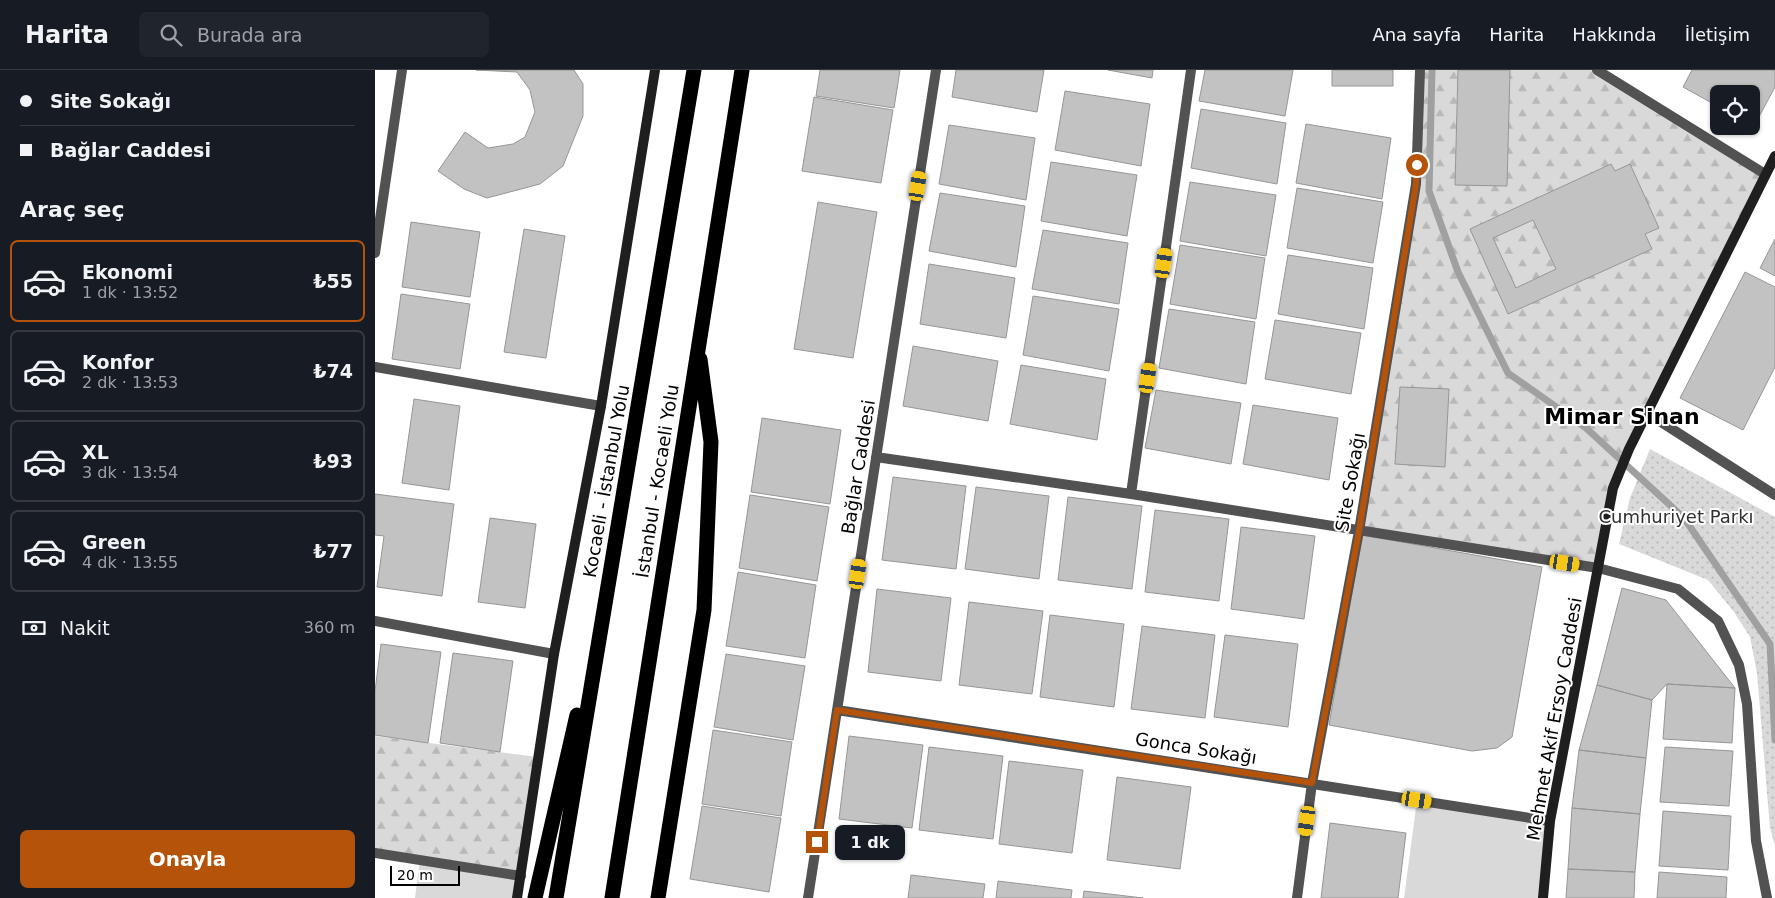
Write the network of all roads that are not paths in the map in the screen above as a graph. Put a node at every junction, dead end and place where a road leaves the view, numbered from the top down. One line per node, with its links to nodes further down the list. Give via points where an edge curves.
1 (403, 70): 11 (street)
2 (655, 70): 14 (main road)
3 (695, 70): 21 (highway, Kocaeli - İstanbul Yolu)
4 (742, 70): 12 (highway, İstanbul - Kocaeli Yolu)
5 (936, 70): 16 (street, Bağlar Caddesi)
6 (1191, 70): 17 (street)
7 (1420, 70): 19 (street, Site Sokağı, via 1416,184)
8 (1597, 70): 10 (street)
9 (1775, 156): 10 (main road, Mehmet Akif Ersoy Caddesi)
10 (1765, 174): 15 (main road, Mehmet Akif Ersoy Caddesi)
11 (375, 253)
12 (698, 342): 32 (highway, İstanbul - Kocaeli Yolu); 33 (highway, via 711,442 704,610)
13 (375, 367): 14 (street)
14 (601, 406): 23 (main road)
15 (1647, 413): 18 (street); 20 (main road, Mehmet Akif Ersoy Caddesi, via 1613,488)
16 (876, 457): 17 (street); 24 (street, Bağlar Caddesi)
17 (1131, 494): 19 (street)
18 (1775, 495)
19 (1359, 531): 20 (street); 25 (street, Site Sokağı)
20 (1598, 568): 26 (main road, Mehmet Akif Ersoy Caddesi); 37 (street, via 1678,588 1718,621 1739,665 1747,704 1756,841)
21 (609, 574): 30 (highway); 31 (highway, Kocaeli - İstanbul Yolu)
22 (375, 621): 23 (street)
23 (554, 654): 28 (main road)
24 (837, 710): 25 (street, Gonca Sokağı); 34 (street, Bağlar Caddesi)
25 (1312, 783): 26 (street, Gonca Sokağı); 35 (street, Site Sokağı)
26 (1550, 821): 36 (main road, Mehmet Akif Ersoy Caddesi)
27 (375, 853): 28 (street)
28 (521, 876): 29 (main road)
29 (517, 898)
30 (535, 898)
31 (557, 898)
32 (612, 898)
33 (658, 898)
34 (808, 898)
35 (1297, 898)
36 (1543, 898)
37 (1767, 898)

